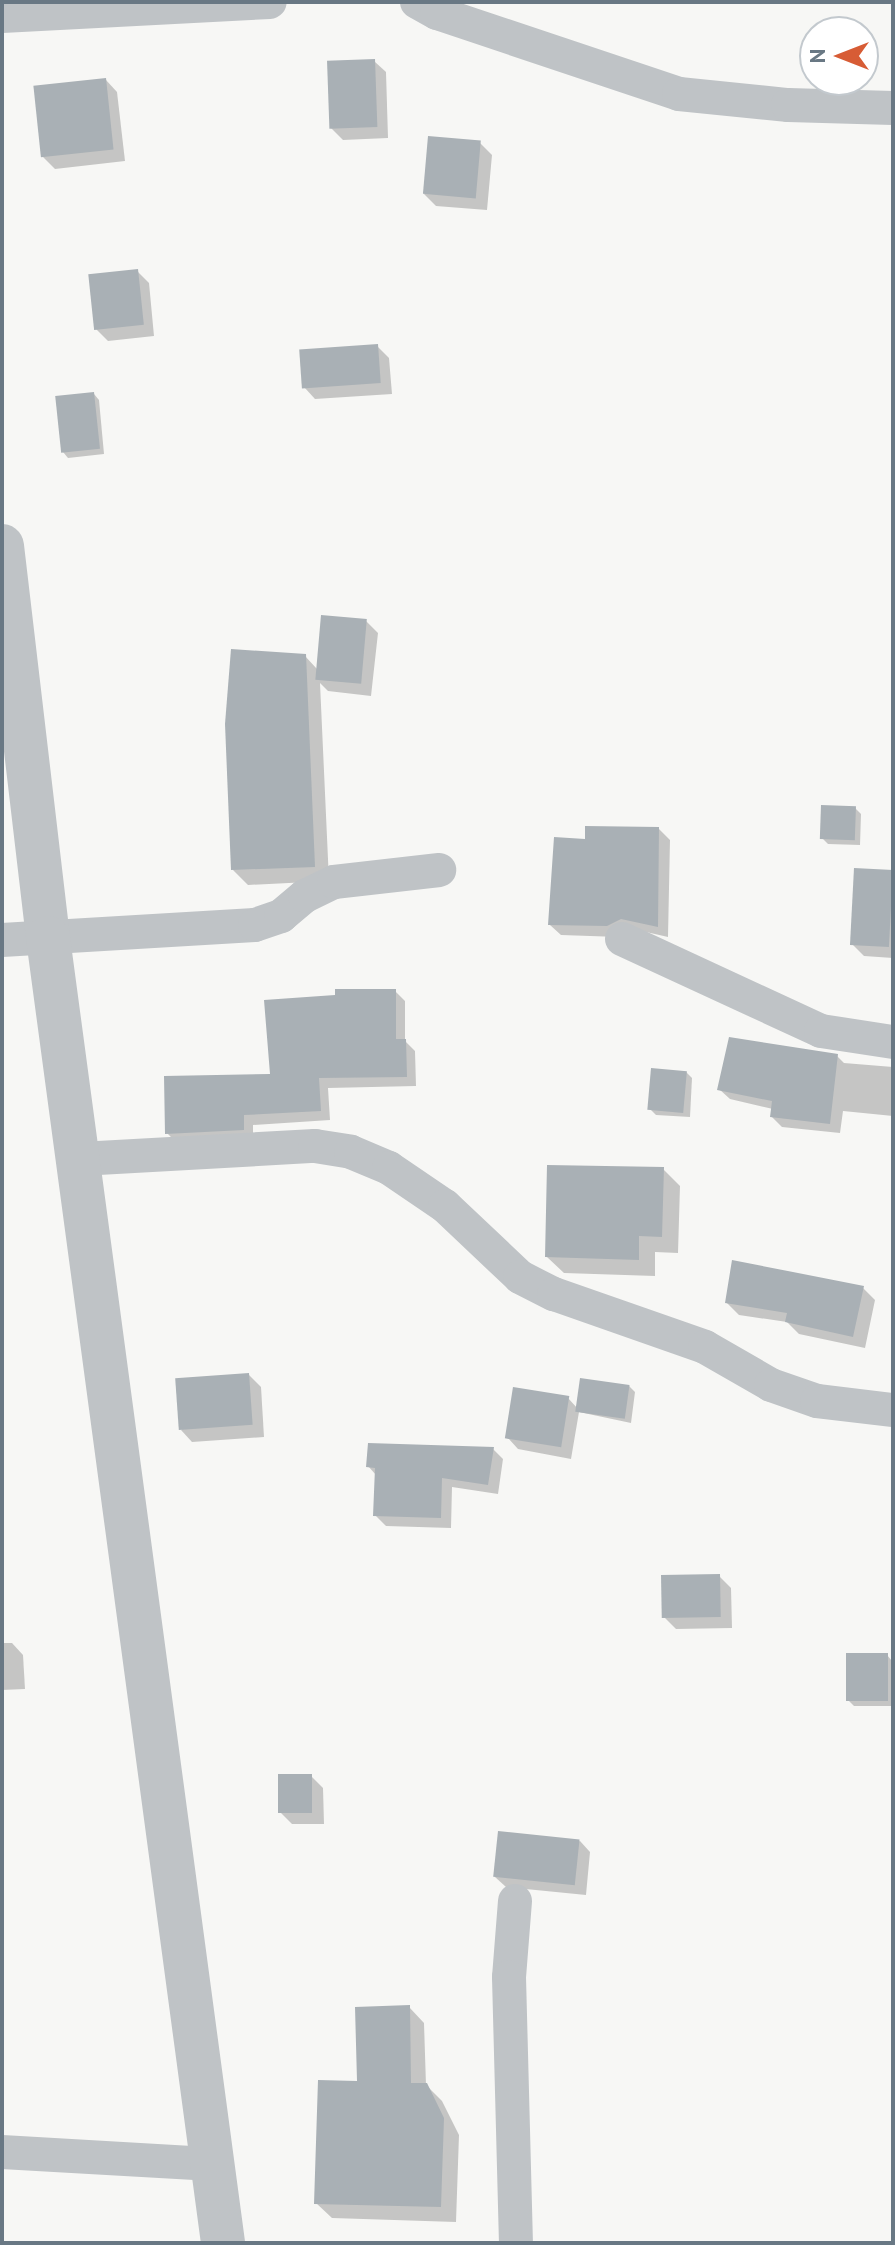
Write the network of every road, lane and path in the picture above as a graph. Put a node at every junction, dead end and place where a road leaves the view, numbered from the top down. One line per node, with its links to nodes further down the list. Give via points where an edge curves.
1 (270, 2): 3 (street)
2 (417, 2): 4 (street, via 679,94)
3 (2, 16)
4 (893, 108)
5 (2, 546): 7 (street)
6 (439, 870): 7 (street, via 334,882 281,916 255,925)
7 (48, 938): 9 (street); 11 (street)
8 (622, 939): 10 (street, via 821,1031)
9 (2, 940)
10 (893, 1042)
11 (80, 1159): 12 (street, via 315,1146 351,1152 389,1168 445,1206 520,1277 554,1294 705,1347 771,1385 817,1401); 15 (street)
12 (893, 1410)
13 (515, 1901): 17 (street, via 509,1977)
14 (2, 2152): 15 (street)
15 (213, 2164): 16 (street)
16 (223, 2243)
17 (516, 2243)

